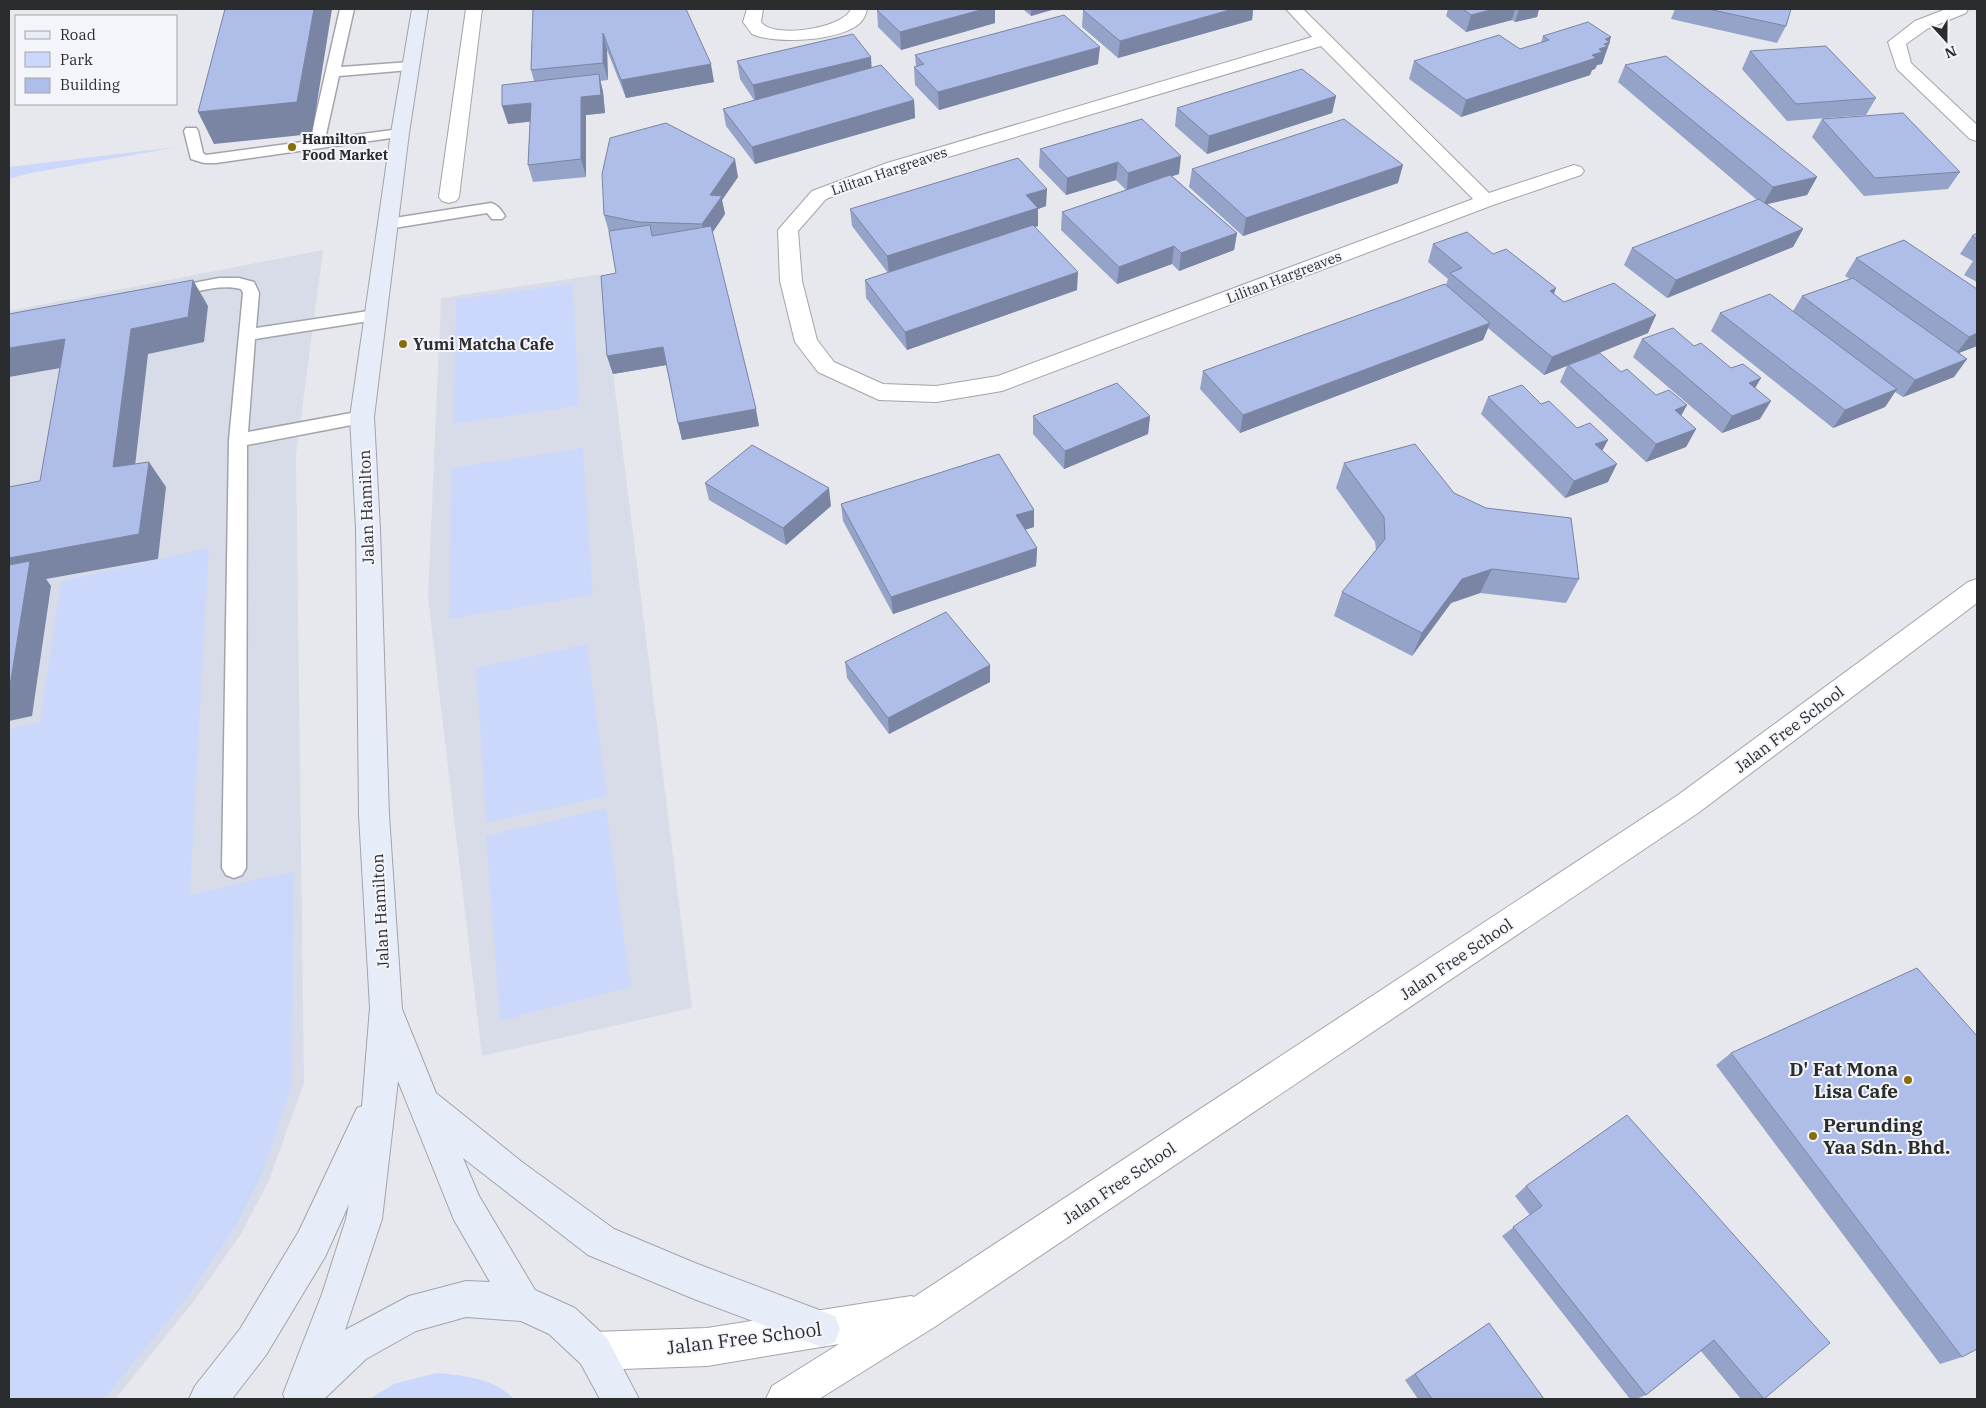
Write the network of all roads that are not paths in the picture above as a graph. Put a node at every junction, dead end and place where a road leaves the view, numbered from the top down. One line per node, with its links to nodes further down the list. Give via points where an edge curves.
1 (347, 9): 10 (lane)
2 (420, 9): 9 (main road, Jalan Hamilton)
3 (474, 9): 16 (street)
4 (755, 9): 5 (street, via 752,22 758,31 776,36 803,35 841,26 855,19)
5 (859, 9)
6 (1294, 9): 8 (street)
7 (1960, 9): 13 (street, via 1921,25 1897,42 1903,65)
8 (1325, 40): 17 (street); 17 (street, Lilitan Hargreaves, via 894,167 820,195 788,230 791,281 806,342 826,367 879,392 936,394 1002,383)
9 (410, 66): 10 (lane); 12 (main road, Jalan Hamilton)
10 (333, 72): 14 (lane)
11 (191, 131): 14 (lane, via 196,156 204,159)
12 (400, 132): 14 (lane); 19 (main road, Jalan Hamilton)
13 (1977, 135)
14 (317, 144)
15 (1574, 171): 17 (street, Lilitan Hargreaves)
16 (449, 197)
17 (1486, 201)
18 (497, 216): 19 (lane, via 491,208)
19 (388, 224): 21 (main road, Jalan Hamilton)
20 (150, 297): 22 (lane, via 240,282 248,286 251,293)
21 (375, 315): 22 (lane); 23 (main road, Jalan Hamilton)
22 (248, 336): 24 (lane)
23 (362, 417): 24 (lane); 27 (main road, Jalan Hamilton, via 368,528 374,815)
24 (238, 440): 26 (lane)
25 (1977, 589): 31 (street, Jalan Free School, via 1688,804)
26 (234, 868)
27 (386, 1008): 28 (main road, Jalan Hamilton); 29 (main road, Jalan Hamilton)
28 (381, 1092): 34 (main road, Jalan Hamilton, via 364,1219 340,1294); 35 (main road, via 312,1244 253,1342)
29 (424, 1104): 30 (main road, Jalan Hamilton, via 466,1208); 32 (main road, via 601,1242)
30 (522, 1303): 33 (main road, via 562,1321); 34 (main road, via 466,1299 409,1314 353,1346)
31 (923, 1313): 32 (street, Jalan Free School); 37 (street, Jalan Free School)
32 (822, 1329): 33 (street, Jalan Free School, via 707,1347)
33 (594, 1351): 36 (main road)
34 (300, 1396)
35 (208, 1399)
36 (620, 1399)
37 (785, 1399)

